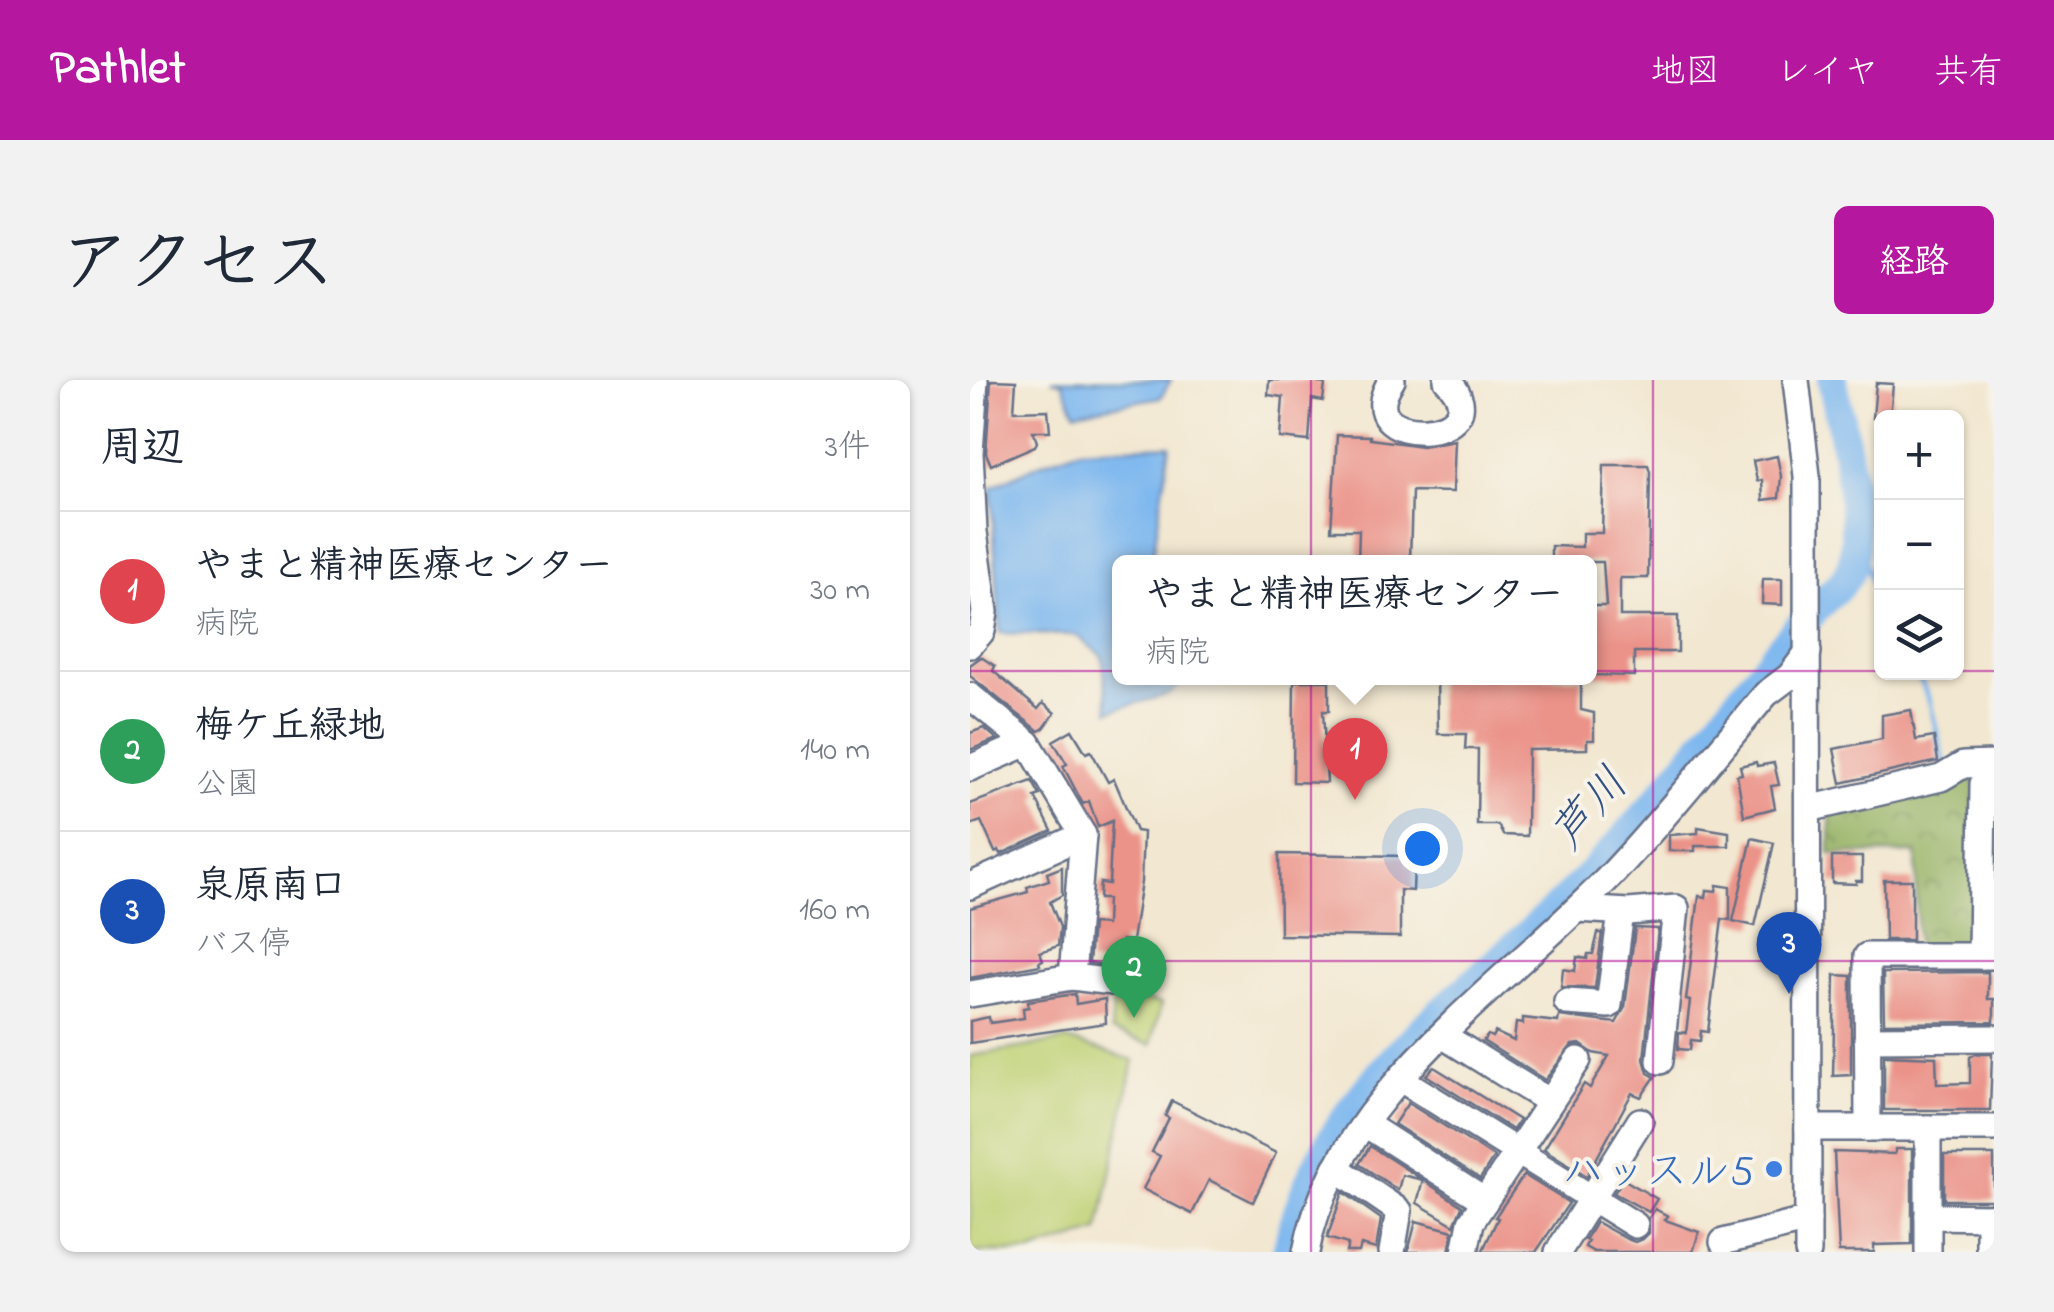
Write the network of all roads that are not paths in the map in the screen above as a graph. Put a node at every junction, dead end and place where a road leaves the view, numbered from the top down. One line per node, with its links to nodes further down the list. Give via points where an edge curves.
1 (976, 380): 5 (street)
2 (1392, 380): 3 (street, via 1382,409 1388,420 1414,429 1453,424 1459,398)
3 (1447, 380)
4 (1796, 380): 6 (street, via 1807,476)
5 (972, 520): 7 (street, via 985,612 982,631)
6 (1808, 644): 13 (street); 16 (street, via 1790,676 1766,694)
7 (970, 645)
8 (970, 696): 9 (street)
9 (1028, 742): 11 (street); 14 (street)
10 (1994, 764): 13 (street)
11 (970, 768)
12 (1994, 783): 18 (street, via 1984,784)
13 (1808, 809): 32 (street)
14 (1083, 835): 15 (street); 19 (street)
15 (970, 886)
16 (1577, 909): 17 (street); 23 (street)
17 (1620, 912): 22 (street, via 1609,1005); 27 (street, via 1676,908)
18 (1988, 956): 25 (street, via 1866,956)
19 (1072, 978): 20 (street); 21 (street)
20 (1113, 982)
21 (970, 994)
22 (1567, 1002)
23 (1442, 1035): 28 (street); 29 (street)
24 (1994, 1038): 25 (street)
25 (1867, 1039): 33 (street)
26 (1578, 1060): 29 (street)
27 (1660, 1061)
28 (1402, 1080): 31 (street); 36 (street)
29 (1550, 1102): 36 (street)
30 (1640, 1121): 38 (street)
31 (1366, 1124): 37 (street); 39 (street)
32 (1808, 1128): 33 (street); 42 (street)
33 (1868, 1128): 34 (street)
34 (1928, 1128): 35 (street); 40 (street)
35 (1994, 1128)
36 (1517, 1152): 38 (street); 39 (street)
37 (1336, 1168): 45 (street); 46 (street, via 1399,1211)
38 (1592, 1199): 43 (street); 48 (street)
39 (1485, 1201): 47 (street, via 1471,1222)
40 (1928, 1216): 41 (street); 50 (street)
41 (1992, 1217): 51 (street)
42 (1808, 1220): 44 (street); 49 (street)
43 (1635, 1225)
44 (1724, 1242)
45 (1306, 1252)
46 (1392, 1252)
47 (1465, 1252)
48 (1558, 1252)
49 (1808, 1252)
50 (1928, 1252)
51 (1989, 1252)

